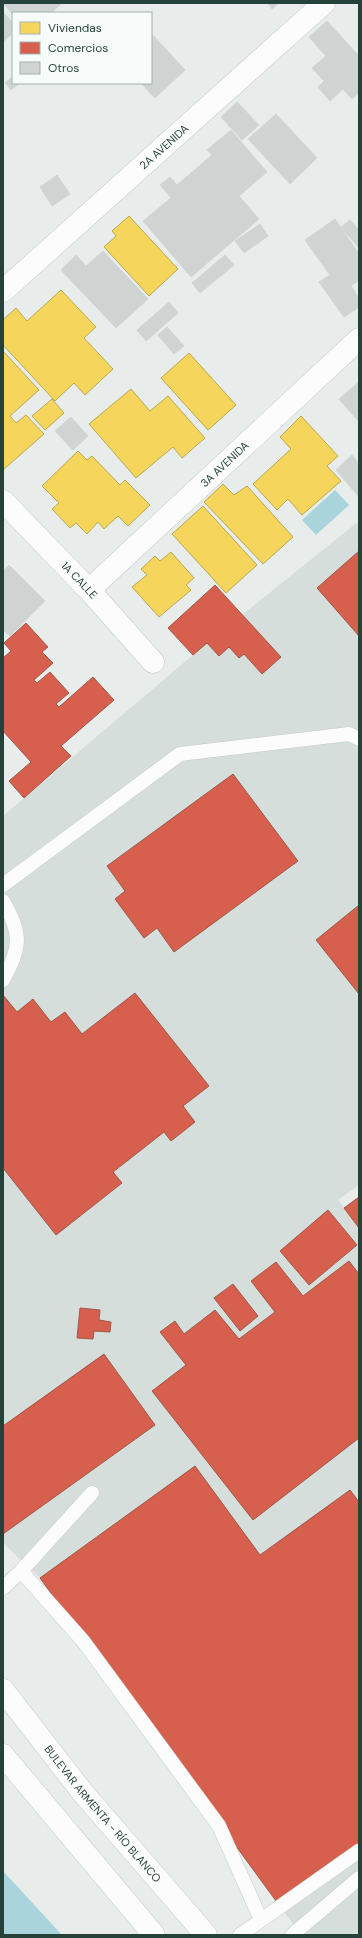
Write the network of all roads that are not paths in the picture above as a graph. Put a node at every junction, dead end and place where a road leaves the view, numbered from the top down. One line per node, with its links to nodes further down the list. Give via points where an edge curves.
1 (324, 3): 2 (street, 2A AVENIDA)
2 (3, 291)
3 (359, 339): 5 (street, 3A AVENIDA)
4 (3, 501): 5 (street, 1A CALLE)
5 (89, 590): 6 (street, 1A CALLE)
6 (154, 662)
7 (359, 739): 8 (lane, via 349,734 180,754)
8 (3, 885)
9 (3, 901): 10 (lane, via 14,918 17,947 12,964)
10 (3, 980)
11 (92, 1493): 12 (lane)
12 (21, 1571): 13 (lane); 18 (lane, via 83,1641 219,1826)
13 (3, 1588)
14 (3, 1690): 20 (street, BULEVAR ARMENTA - RÍO BLANCO, via 83,1793)
15 (3, 1755): 19 (street)
16 (359, 1851): 18 (lane)
17 (359, 1878): 22 (lane)
18 (261, 1920): 21 (lane)
19 (154, 1935)
20 (206, 1935)
21 (240, 1935)
22 (292, 1935)

